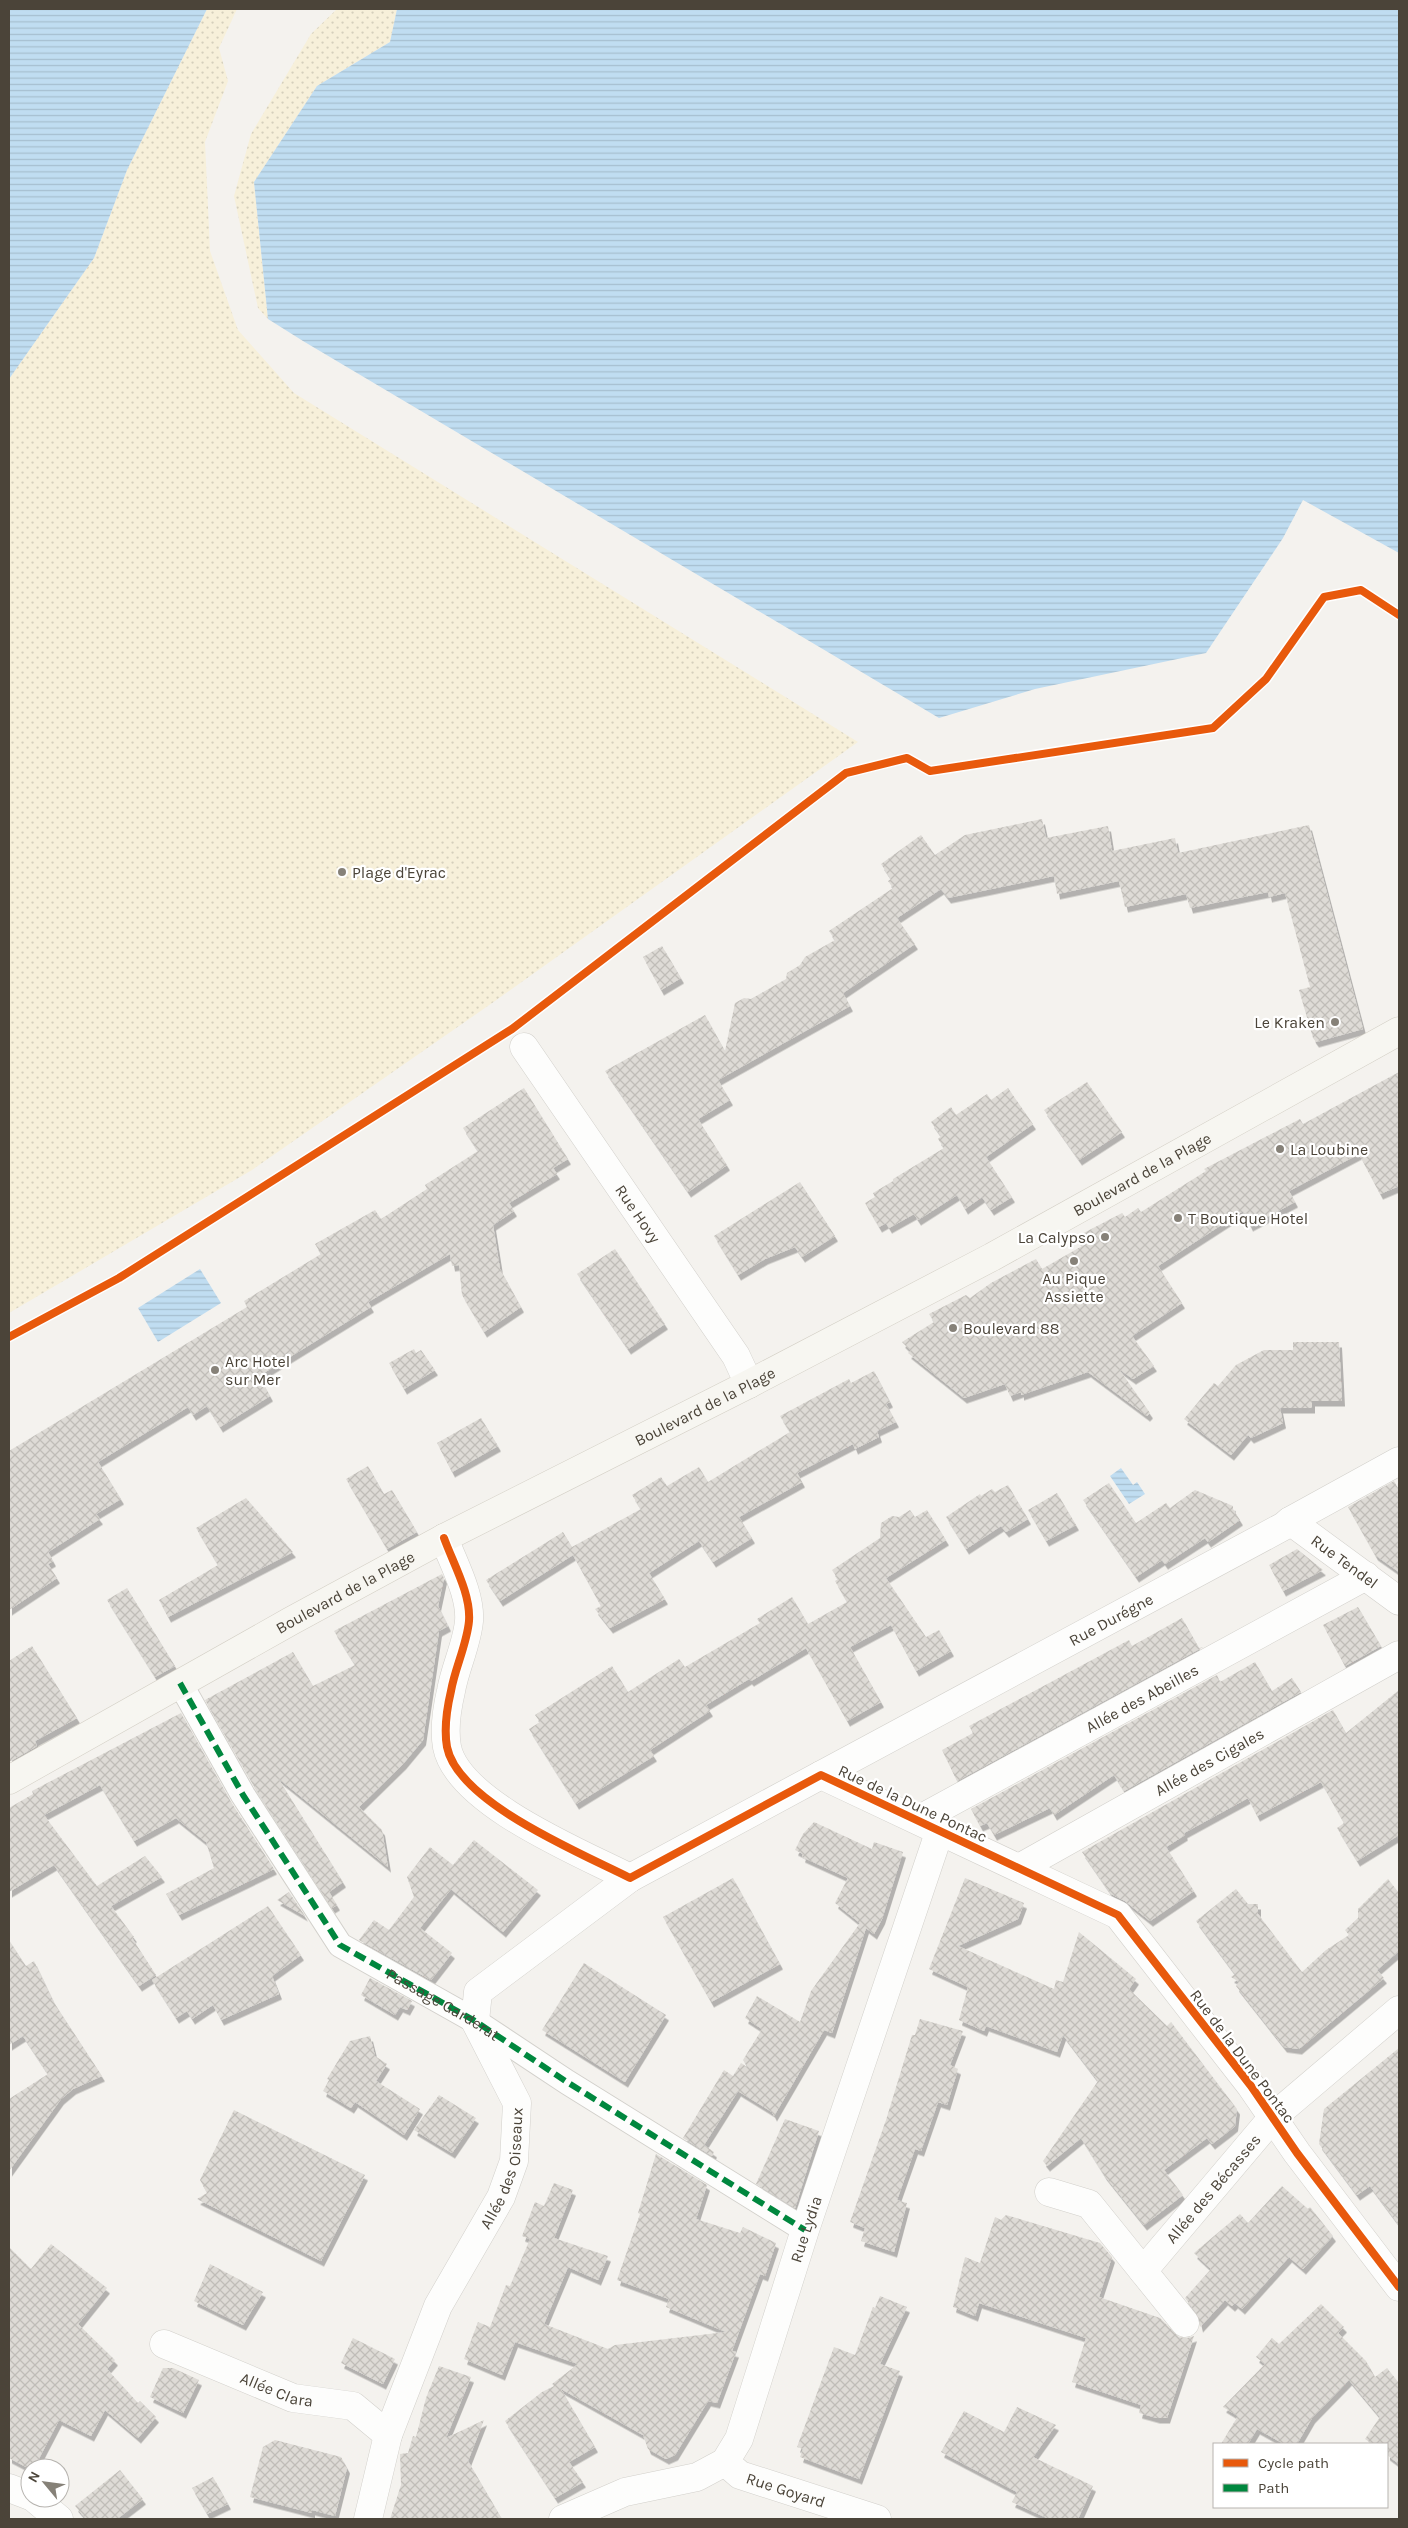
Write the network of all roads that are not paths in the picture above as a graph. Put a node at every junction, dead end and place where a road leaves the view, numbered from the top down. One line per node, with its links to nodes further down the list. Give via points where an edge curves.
1 (1399, 1031): 3 (main road, Boulevard de la Plage, via 1091,1203)
2 (524, 1047): 3 (street, Rue Hovy, via 736,1356)
3 (749, 1384): 6 (main road, Boulevard de la Plage)
4 (1399, 1461): 5 (street, Rue Durégne)
5 (1290, 1521): 7 (street, Rue Tendel); 11 (street, Rue Durégne)
6 (444, 1538): 10 (main road, Boulevard de la Plage); 15 (street, via 467,1603 468,1621 447,1717 447,1748 457,1770 478,1792 509,1816)
7 (1366, 1576): 8 (street, Rue Tendel); 13 (street, Allée des Abeilles)
8 (1399, 1601)
9 (1399, 1655): 14 (street, Allée des Cigales)
10 (180, 1683): 12 (main road, Boulevard de la Plage); 17 (street, Passage Garderat, via 243,1795 340,1945)
11 (821, 1775): 13 (street, Rue de la Dune Pontac); 15 (street, Rue de la Dune Pontac)
12 (9, 1780)
13 (929, 1825): 14 (street, Rue de la Dune Pontac); 20 (street, Rue Lydia)
14 (1019, 1868): 18 (street, Rue de la Dune Pontac, via 1118,1915)
15 (630, 1878): 17 (street, via 478,1992)
16 (1399, 2010): 18 (street, Allée des Bécasses)
17 (475, 2021): 20 (street, Passage Garderat); 25 (street, Allée des Oiseaux, via 517,2103 514,2161 501,2196 438,2306)
18 (1273, 2117): 21 (street, Allée des Bécasses); 22 (street, Rue de la Dune Pontac)
19 (1049, 2192): 21 (street, via 1089,2204)
20 (805, 2230): 26 (street, Rue Lydia, via 739,2439)
21 (1143, 2271): 23 (street)
22 (1399, 2286)
23 (1185, 2323)
24 (164, 2344): 25 (street, Allée Clara, via 292,2398 353,2406)
25 (388, 2435): 29 (street, Allée des Oiseaux)
26 (725, 2462): 30 (street, via 697,2477 625,2492); 31 (street, Rue Goyard, via 740,2474)
27 (46, 2508): 28 (street)
28 (59, 2519)
29 (368, 2519)
30 (563, 2519)
31 (877, 2519)

